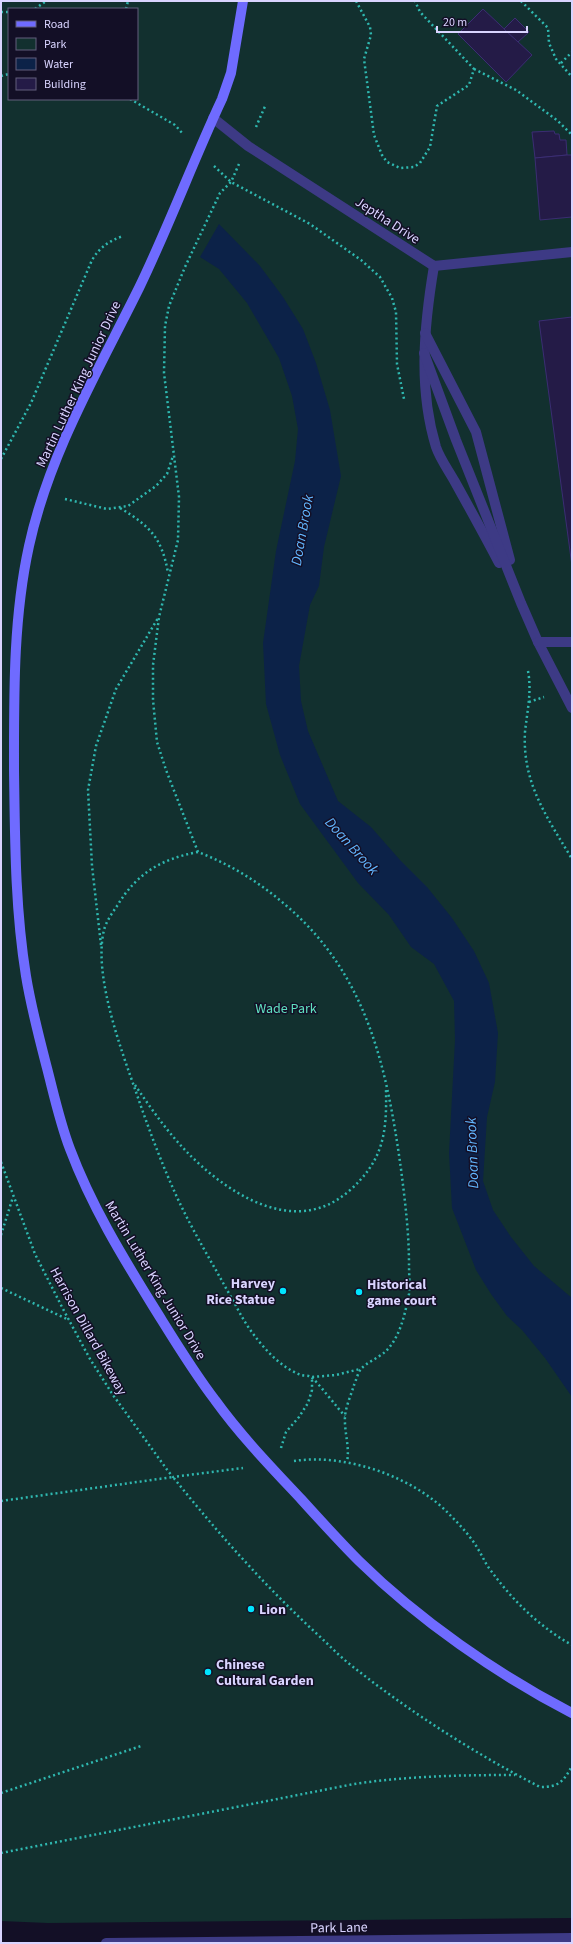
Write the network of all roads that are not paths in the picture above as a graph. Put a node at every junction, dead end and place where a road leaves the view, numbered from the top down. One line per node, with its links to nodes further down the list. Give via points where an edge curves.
1 (243, 1): 2 (main road, Martin Luther King Junior Drive, via 231,73)
2 (213, 118): 4 (street, Jeptha Drive, via 248,146); 11 (main road, Martin Luther King Junior Drive, via 139,287 77,412 44,494 30,541 19,595 14,730 15,830 20,924 26,977 37,1030 69,1146 94,1203 123,1258 192,1369 217,1403 268,1464 361,1563 423,1618 490,1664)
3 (572, 252): 4 (street)
4 (434, 266): 5 (street)
5 (424, 331): 6 (street); 7 (street, via 476,432)
6 (424, 353): 7 (street); 7 (street, via 427,401 437,449)
7 (521, 603): 8 (street)
8 (538, 642): 9 (street); 10 (street)
9 (572, 642)
10 (572, 708)
11 (572, 1713)
12 (572, 1938): 13 (street, Park Lane)
13 (326, 1942): 14 (street, Park Lane)
14 (106, 1943)

